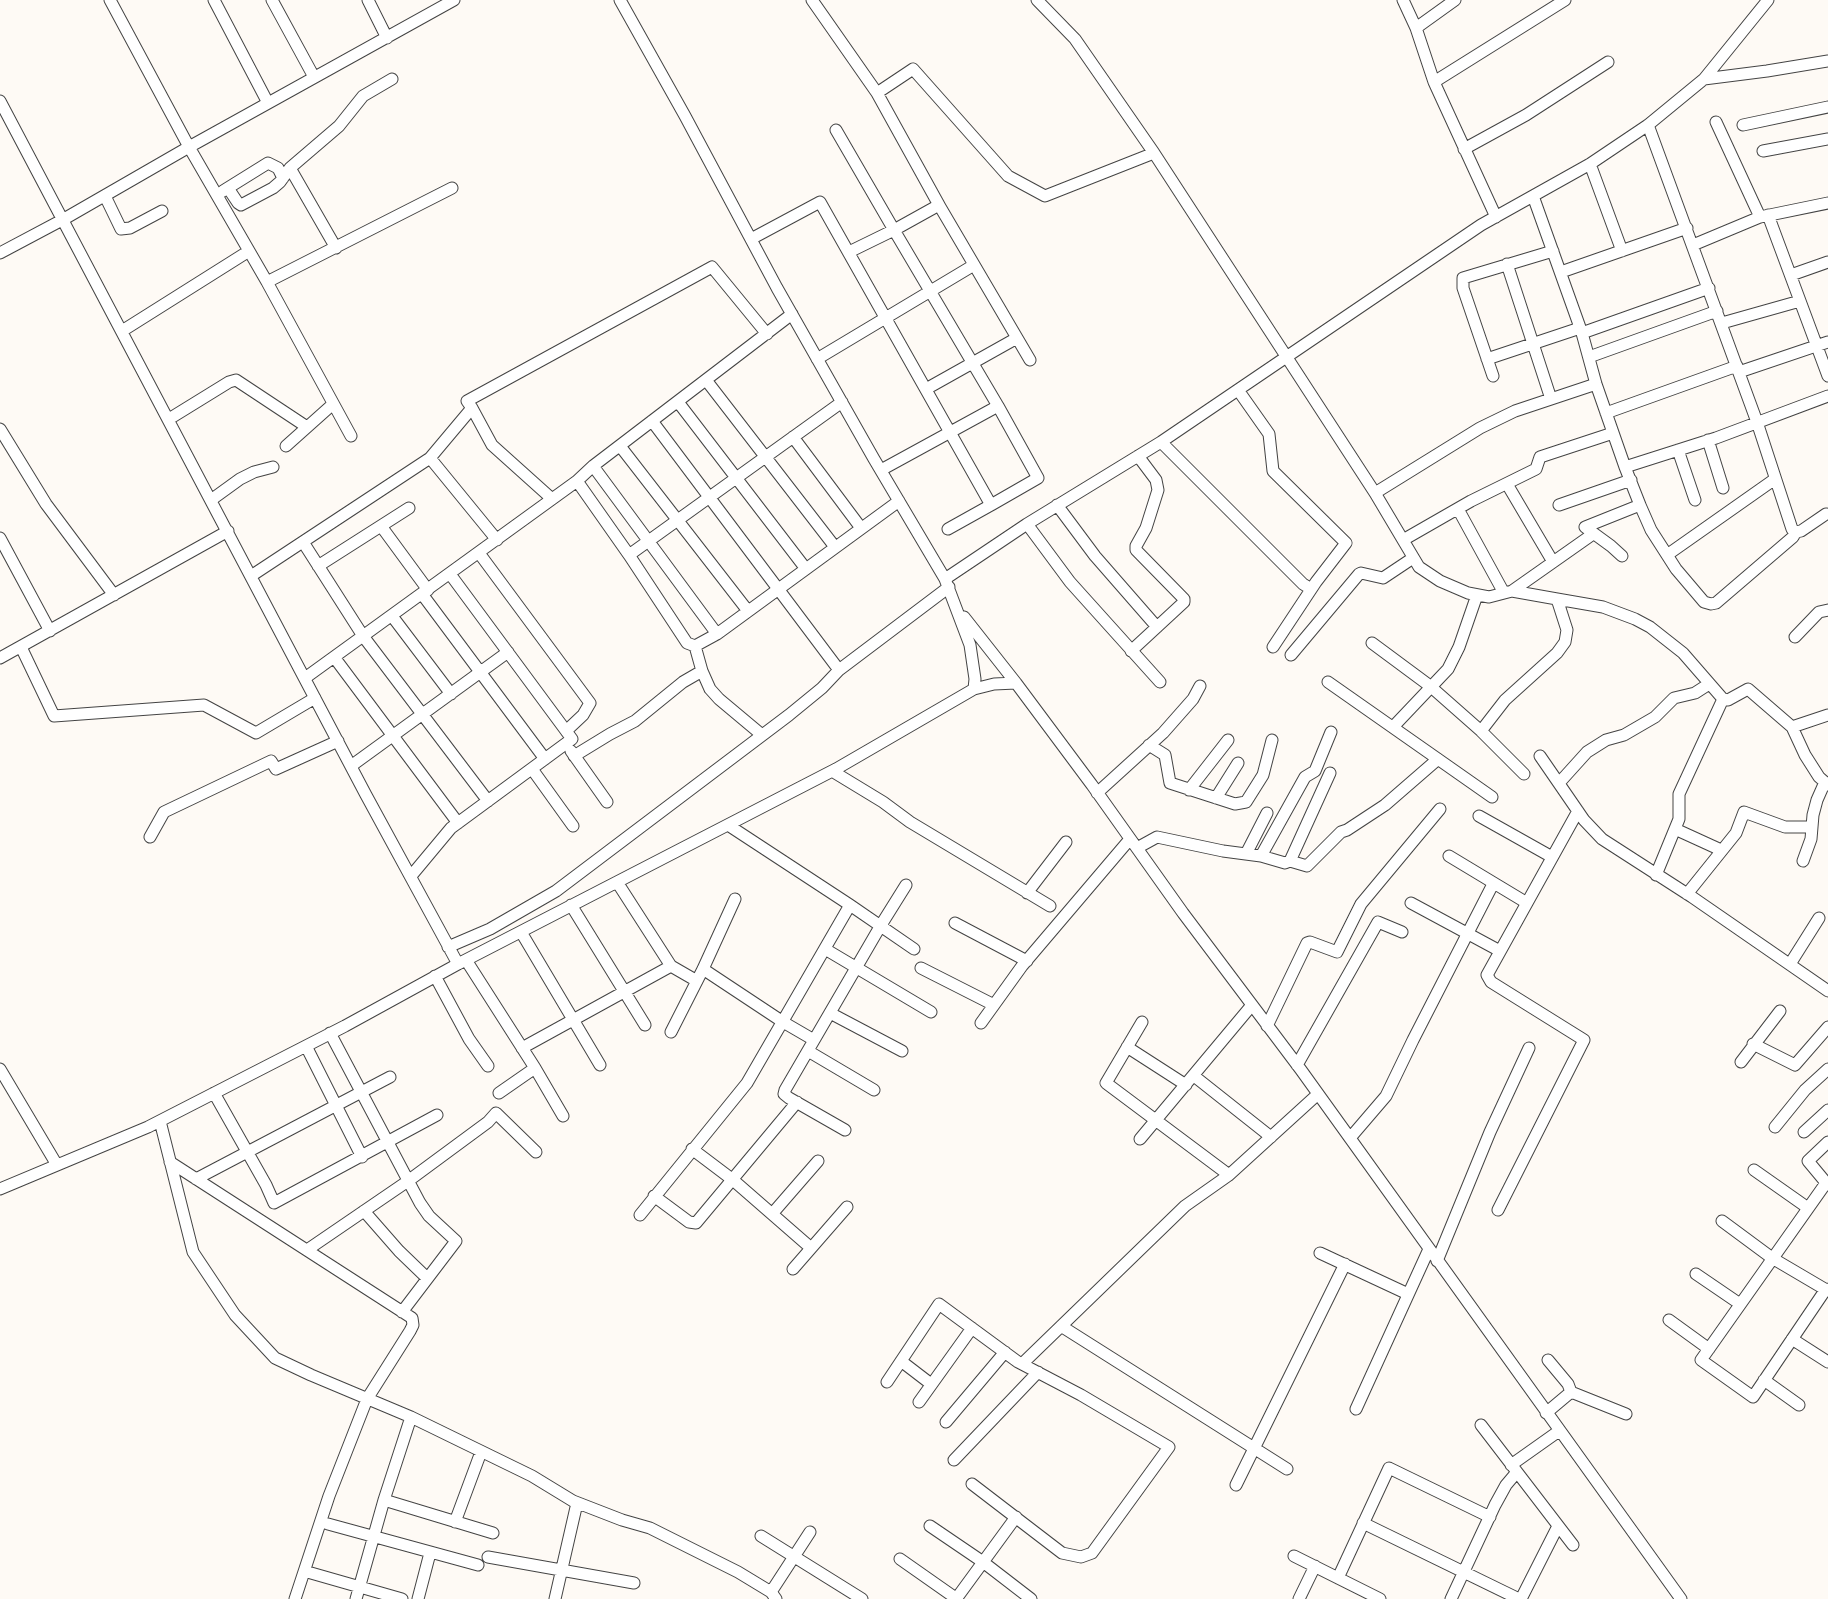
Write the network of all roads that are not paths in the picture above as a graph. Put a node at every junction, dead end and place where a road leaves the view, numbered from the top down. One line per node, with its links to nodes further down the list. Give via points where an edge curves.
1 (110, 0): 30 (street)
2 (214, 0): 23 (street)
3 (272, 0): 17 (street)
4 (368, 0): 14 (street)
5 (812, 0): 21 (street)
6 (1037, 0): 33 (street, via 1075,39)
7 (1403, 0): 13 (street)
8 (1455, 0): 13 (street)
9 (1565, 0): 20 (street)
10 (1768, 0): 19 (street)
11 (446, 2): 14 (street)
12 (626, 2): 49 (street)
13 (1416, 28): 20 (street)
14 (387, 38): 17 (street)
15 (1828, 61): 19 (street)
16 (1608, 62): 31 (street)
17 (314, 77): 23 (street)
18 (392, 79): 35 (street, via 363,96)
19 (1704, 79): 26 (street)
20 (1434, 82): 31 (street)
21 (877, 93): 33 (street, via 913,69 1008,176 1045,196); 42 (street)
22 (0, 101): 46 (street)
23 (268, 103): 30 (street)
24 (1828, 107): 27 (street)
25 (1716, 122): 44 (street)
26 (1648, 125): 34 (street); 47 (street)
27 (1743, 125)
28 (836, 130): 48 (street)
29 (1828, 139): 32 (street)
30 (189, 147): 38 (street); 39 (street)
31 (1464, 149): 45 (street)
32 (1763, 151)
33 (1154, 153): 77 (street)
34 (1590, 164): 40 (street); 54 (street)
35 (287, 173): 36 (street, via 268,163); 36 (street, via 244,205); 51 (street)
36 (228, 188): 38 (street)
37 (452, 188): 51 (street)
38 (217, 195): 52 (street)
39 (105, 196): 43 (street, via 121,229); 46 (street)
40 (1533, 196): 45 (street); 53 (street)
41 (1828, 203): 44 (street)
42 (939, 205): 48 (street); 59 (street)
43 (162, 211)
44 (1764, 216): 50 (street); 61 (street)
45 (1496, 217): 77 (street)
46 (64, 219): 56 (street); 70 (street)
47 (1687, 228): 50 (street); 54 (street)
48 (894, 230): 55 (street); 64 (street)
49 (751, 239): 55 (street, via 820,202); 67 (street)
50 (1693, 245): 63 (street)
51 (336, 248): 62 (street)
52 (249, 251): 62 (street); 70 (street)
53 (1553, 251): 58 (street); 60 (street)
54 (1622, 251): 60 (street)
55 (849, 252): 68 (street)
56 (0, 253)
57 (1828, 262): 61 (street)
58 (1507, 264): 74 (street); 79 (street, via 1462,281)
59 (974, 265): 64 (street); 73 (street)
60 (1561, 272): 71 (street)
61 (1791, 275): 65 (street)
62 (267, 282): 93 (street)
63 (1709, 288): 66 (street); 71 (street)
64 (930, 291): 68 (street); 81 (street)
65 (1800, 301): 69 (street); 75 (street)
66 (1717, 311): 69 (street); 76 (street)
67 (792, 314): 72 (street); 78 (street)
68 (886, 318): 78 (street); 87 (street)
69 (1722, 323): 82 (street)
70 (122, 331): 97 (street)
71 (1581, 331): 74 (street); 76 (street)
72 (767, 334): 85 (street); 95 (street, via 712,267 467,401)
73 (1017, 338): 80 (street); 81 (street)
74 (1533, 343): 79 (street); 90 (street)
75 (1822, 343): 82 (street); 84 (street)
76 (1589, 357): 86 (street)
77 (1287, 358): 88 (street); 124 (street)
78 (817, 359): 92 (street)
79 (1487, 359): 83 (street)
80 (1030, 360)
81 (973, 363): 87 (street); 94 (street)
82 (1738, 369): 96 (street); 99 (street)
83 (1493, 376)
84 (1828, 376)
85 (706, 380): 91 (street); 112 (street)
86 (1596, 384): 90 (street); 96 (street)
87 (926, 389): 102 (street)
88 (1238, 390): 107 (street); 163 (street, via 1269,434 1273,471 1346,543)
89 (1828, 396): 99 (street)
90 (1551, 399): 124 (street, via 1480,428)
91 (678, 402): 98 (street); 118 (street)
92 (842, 402): 105 (street); 117 (street)
93 (333, 404): 100 (street); 104 (street)
94 (998, 406): 102 (street); 130 (street, via 1038,478)
95 (472, 408): 113 (street); 126 (street, via 492,445)
96 (1606, 413): 103 (street)
97 (169, 419): 100 (street, via 236,380); 127 (street)
98 (652, 421): 109 (street); 125 (street)
99 (1757, 422): 106 (street); 119 (street)
100 (307, 427): 108 (street)
101 (0, 429): 166 (street, via 46,504)
102 (950, 432): 117 (street); 130 (street)
103 (1613, 433): 116 (street); 122 (street, via 1540,457 1536,469)
104 (351, 436)
105 (793, 437): 112 (street); 140 (street)
106 (1708, 440): 110 (street); 123 (street)
107 (1161, 442): 111 (street); 163 (street)
108 (286, 446)
109 (620, 446): 114 (street); 137 (street)
110 (1678, 450): 116 (street); 128 (street)
111 (1138, 456): 131 (street); 173 (street, via 1158,490 1136,550 1184,599)
112 (765, 457): 118 (street); 150 (street)
113 (430, 458): 145 (street); 148 (street)
114 (593, 466): 121 (street); 147 (street)
115 (273, 467): 127 (street, via 240,479)
116 (1625, 467): 120 (street)
117 (881, 470): 129 (street)
118 (736, 478): 125 (street); 158 (street)
119 (1775, 479): 143 (street); 153 (street)
120 (1631, 480): 132 (street); 133 (street)
121 (577, 481): 126 (street); 152 (street)
122 (1507, 484): 135 (street); 156 (street)
123 (1723, 488)
124 (1375, 493): 146 (street)
125 (709, 497): 137 (street); 162 (street)
126 (551, 498): 145 (street)
127 (211, 500): 142 (street)
128 (1695, 500)
129 (899, 501): 140 (street); 161 (street)
130 (991, 505): 141 (street)
131 (1057, 505): 138 (street); 173 (street)
132 (1559, 505)
133 (1640, 505): 144 (street, via 1585,527); 153 (street)
134 (409, 508): 139 (street)
135 (1458, 509): 146 (street); 165 (street)
136 (1827, 514): 143 (street)
137 (677, 520): 147 (street); 171 (street)
138 (1027, 524): 161 (street); 182 (street)
139 (381, 526): 157 (street); 164 (street)
140 (861, 528): 150 (street)
141 (948, 529)
142 (228, 531): 160 (street); 166 (street)
143 (1796, 532): 153 (street, via 1716,603 1704,602)
144 (1593, 534): 154 (street); 156 (street)
145 (497, 540): 151 (street)
146 (1403, 540): 155 (street)
147 (648, 541): 152 (street); 175 (street)
148 (303, 542): 157 (street); 160 (street)
149 (2, 546): 174 (street)
150 (835, 547): 158 (street)
151 (479, 553): 159 (street); 205 (street, via 590,703)
152 (629, 555): 179 (street, via 687,643)
153 (1667, 555)
154 (1622, 556)
155 (1413, 558): 167 (street, via 1440,581); 184 (street, via 1383,578 1359,574)
156 (1553, 562): 165 (street)
157 (318, 566): 176 (street)
158 (806, 569): 162 (street)
159 (450, 574): 164 (street); 183 (street)
160 (251, 576): 190 (street)
161 (947, 583): 169 (street); 187 (street)
162 (778, 589): 171 (street); 187 (street)
163 (1311, 589): 181 (street)
164 (425, 592): 172 (street); 189 (street)
165 (1508, 592): 167 (street); 168 (street)
166 (114, 595): 174 (street)
167 (1477, 595): 196 (street, via 1448,669)
168 (1557, 599): 194 (street, via 1603,607 1650,627 1683,653); 206 (street, via 1567,630 1565,642)
169 (958, 610): 193 (street); 197 (street, via 970,645)
170 (1828, 610): 177 (street, via 1819,612)
171 (748, 611): 175 (street)
172 (392, 616): 176 (street); 198 (street)
173 (1157, 627): 182 (street)
174 (50, 631): 180 (street)
175 (717, 634): 179 (street)
176 (363, 636): 185 (street); 201 (street)
177 (1795, 637)
178 (1372, 643): 196 (street)
179 (695, 646): 188 (street)
180 (21, 647): 186 (street); 199 (street, via 54,716 204,705 256,733)
181 (1273, 647)
182 (1131, 651): 191 (street)
183 (508, 652): 189 (street); 205 (street)
184 (1291, 655)
185 (334, 657): 190 (street); 209 (street)
186 (0, 658)
187 (839, 670): 208 (street)
188 (702, 671): 208 (street, via 719,699); 215 (street, via 635,721)
189 (480, 672): 198 (street); 217 (street)
190 (305, 678): 199 (street)
191 (1160, 682)
192 (1328, 682): 203 (street)
193 (1016, 683): 197 (street); 228 (street)
194 (1709, 684): 200 (street); 225 (street, via 1674,698 1655,717 1587,752)
195 (1200, 686): 214 (street)
196 (1430, 686): 203 (street); 206 (street)
197 (974, 689): 222 (street)
198 (451, 694): 201 (street)
199 (315, 698): 212 (street)
200 (1723, 699): 204 (street, via 1748,689); 241 (street, via 1679,794)
201 (421, 715): 209 (street); 231 (street)
202 (1828, 715): 204 (street)
203 (1393, 727): 218 (street)
204 (1792, 727): 226 (street)
205 (566, 731): 213 (street, via 572,739)
206 (1481, 731): 224 (street)
207 (1331, 732): 247 (street, via 1315,771 1305,777)
208 (762, 735): 271 (street, via 556,891)
209 (392, 736): 220 (street); 237 (street)
210 (1228, 740): 227 (street)
211 (1272, 740): 230 (street, via 1263,775 1246,802)
212 (338, 741): 220 (street); 242 (street, via 276,769 271,761 164,812)
213 (566, 744): 215 (street); 217 (street)
214 (1149, 745): 227 (street, via 1165,755 1170,783); 228 (street)
215 (574, 756): 232 (street)
216 (1540, 756): 225 (street)
217 (545, 759): 221 (street)
218 (1438, 759): 229 (street); 250 (street, via 1385,805 1341,832 1307,866)
219 (1238, 763): 230 (street)
220 (351, 766): 253 (street)
221 (532, 769): 231 (street); 239 (street)
222 (832, 771): 238 (street); 257 (street)
223 (1330, 773): 250 (street)
224 (1524, 774)
225 (1559, 783): 234 (street)
226 (1827, 784): 240 (street, via 1817,800)
227 (1189, 790): 230 (street)
228 (1097, 793): 244 (street)
229 (1492, 797)
230 (1216, 798)
231 (488, 801): 237 (street)
232 (607, 802)
233 (1440, 809): 295 (street, via 1361,904 1337,952 1307,943)
234 (1578, 811): 249 (street); 252 (street, via 1602,839)
235 (1267, 813): 246 (street)
236 (1479, 816): 249 (street)
237 (458, 823): 253 (street)
238 (728, 825): 254 (street); 263 (street)
239 (573, 826)
240 (1812, 827): 245 (street, via 1785,827 1744,812 1736,833); 251 (street)
241 (1675, 829): 245 (street); 252 (street)
242 (150, 837)
243 (1066, 842): 257 (street)
244 (1134, 844): 246 (street, via 1157,837); 275 (street); 286 (street)
245 (1721, 850): 258 (street)
246 (1246, 854): 247 (street)
247 (1261, 856): 250 (street)
248 (1449, 856): 255 (street)
249 (1552, 857): 261 (street)
250 (1290, 861)
251 (1803, 861)
252 (1656, 875): 258 (street)
253 (411, 876): 271 (street)
254 (617, 882): 262 (street); 278 (street)
255 (1493, 884): 261 (street); 270 (street)
256 (906, 885): 267 (street)
257 (1027, 893): 264 (street)
258 (1687, 894): 277 (street)
259 (735, 899): 281 (street)
260 (1411, 903): 270 (street)
261 (1527, 903): 274 (street)
262 (571, 905): 268 (street); 284 (street)
263 (850, 905): 267 (street); 272 (street)
264 (1050, 906)
265 (1819, 918): 277 (street)
266 (955, 923): 275 (street)
267 (881, 925): 273 (street); 279 (street)
268 (521, 932): 276 (street); 290 (street)
269 (1402, 932): 309 (street, via 1378,922)
270 (1467, 933): 274 (street); 332 (street, via 1386,1096)
271 (448, 947): 276 (street)
272 (825, 949): 279 (street); 291 (street)
273 (914, 949)
274 (1500, 951): 353 (street, via 1487,975 1491,982 1584,1040)
275 (1027, 961): 285 (street)
276 (462, 962): 282 (street); 303 (street)
277 (1790, 964): 283 (street)
278 (671, 966): 281 (street); 284 (street)
279 (856, 967): 288 (street); 289 (street)
280 (921, 968): 285 (street)
281 (700, 975): 291 (street); 297 (street)
282 (435, 976): 298 (street); 310 (street)
283 (1828, 991)
284 (625, 992): 290 (street); 294 (street)
285 (994, 1005): 293 (street)
286 (1252, 1005): 295 (street); 315 (street)
287 (1780, 1011): 300 (street)
288 (931, 1012)
289 (830, 1013): 299 (street); 306 (street)
290 (573, 1020): 303 (street); 308 (street)
291 (783, 1022): 299 (street); 336 (street, via 747,1083)
292 (1142, 1022): 302 (street)
293 (981, 1023)
294 (645, 1025)
295 (1267, 1026): 309 (street)
296 (1828, 1027): 300 (street, via 1795,1065)
297 (671, 1032)
298 (330, 1033): 301 (street); 318 (street)
299 (814, 1040): 305 (street)
300 (1753, 1044): 307 (street)
301 (306, 1046): 317 (street); 322 (street)
302 (1127, 1047): 315 (street); 326 (street, via 1106,1083)
303 (522, 1048): 311 (street)
304 (1529, 1048): 363 (street)
305 (808, 1051): 316 (street); 321 (street, via 784,1094)
306 (902, 1051)
307 (1741, 1062)
308 (600, 1065)
309 (1297, 1065): 320 (street)
310 (488, 1066)
311 (535, 1068): 319 (street); 325 (street)
312 (0, 1069): 342 (street)
313 (1828, 1069): 328 (street)
314 (390, 1077): 318 (street)
315 (1190, 1080): 326 (street); 331 (street)
316 (874, 1090)
317 (214, 1093): 327 (street); 337 (street)
318 (361, 1093): 322 (street); 334 (street)
319 (499, 1093)
320 (1318, 1094): 331 (street); 332 (street)
321 (797, 1102): 329 (street); 346 (street)
322 (336, 1105): 337 (street); 339 (street)
323 (1828, 1110): 330 (street)
324 (437, 1115): 334 (street)
325 (563, 1116)
326 (1157, 1119): 333 (street); 344 (street)
327 (160, 1121): 341 (street); 342 (street)
328 (1775, 1127)
329 (845, 1130)
330 (1804, 1132)
331 (1271, 1137): 344 (street)
332 (1350, 1138): 359 (street)
333 (1140, 1139)
334 (388, 1142): 339 (street); 347 (street)
335 (1828, 1142): 348 (street, via 1808,1161)
336 (692, 1149): 346 (street); 350 (street)
337 (247, 1151): 339 (street, via 274,1203); 345 (street)
338 (536, 1152): 347 (street, via 496,1113)
339 (362, 1157)
340 (818, 1161): 355 (street)
341 (170, 1162): 345 (street); 387 (street, via 193,1252 235,1315 275,1358)
342 (57, 1165): 349 (street)
343 (1754, 1170): 352 (street)
344 (1229, 1175): 373 (street, via 1185,1206)
345 (196, 1179): 360 (street)
346 (733, 1180): 350 (street, via 696,1223); 355 (street)
347 (408, 1181): 354 (street); 367 (street, via 429,1216 456,1241)
348 (1827, 1184): 352 (street)
349 (0, 1189)
350 (654, 1196): 356 (street)
351 (847, 1207): 358 (street)
352 (1808, 1208): 362 (street)
353 (1498, 1210)
354 (364, 1211): 360 (street); 367 (street)
355 (772, 1214): 358 (street)
356 (640, 1215)
357 (1722, 1221): 362 (street)
358 (811, 1248): 365 (street)
359 (1429, 1249): 363 (street); 369 (street)
360 (307, 1250): 371 (street)
361 (1320, 1253): 364 (street)
362 (1772, 1258): 368 (street); 370 (street)
363 (1437, 1261): 391 (street)
364 (1345, 1264): 369 (street); 397 (street)
365 (793, 1269)
366 (1696, 1274): 370 (street)
367 (427, 1278): 371 (street)
368 (1827, 1290): 375 (street)
369 (1408, 1294): 390 (street)
370 (1740, 1304): 376 (street)
371 (402, 1312): 387 (street, via 413,1325)
372 (1669, 1320): 376 (street)
373 (1061, 1326): 381 (street); 397 (street)
374 (972, 1328): 377 (street); 379 (street, via 939,1304); 385 (street)
375 (1792, 1339): 380 (street); 383 (street)
376 (1709, 1349): 383 (street, via 1701,1360 1753,1397)
377 (1005, 1352): 381 (street); 394 (street)
378 (1548, 1360): 386 (street)
379 (901, 1361): 384 (street); 385 (street)
380 (1828, 1362)
381 (1022, 1364): 382 (street)
382 (1038, 1372): 399 (street); 406 (street, via 1169,1447 1087,1556 1062,1553)
383 (1764, 1380): 389 (street)
384 (887, 1382)
385 (931, 1384): 388 (street)
386 (1571, 1392): 391 (street); 392 (street)
387 (367, 1399): 393 (street); 432 (street)
388 (919, 1402)
389 (1799, 1405)
390 (1356, 1409)
391 (1546, 1413): 396 (street)
392 (1626, 1414)
393 (411, 1417): 398 (street); 404 (street)
394 (946, 1422)
395 (1481, 1425): 401 (street)
396 (1561, 1434): 401 (street); 443 (street)
397 (1255, 1449): 400 (street); 403 (street)
398 (481, 1452): 405 (street); 408 (street)
399 (954, 1460)
400 (1287, 1469)
401 (1514, 1469): 407 (street); 412 (street)
402 (972, 1484): 406 (street)
403 (1236, 1485)
404 (384, 1500): 408 (street); 416 (street)
405 (577, 1503): 424 (street); 430 (street, via 650,1528)
406 (1016, 1517): 422 (street)
407 (1490, 1517): 409 (street, via 1389,1468); 425 (street)
408 (455, 1522): 414 (street)
409 (1363, 1523): 425 (street); 427 (street)
410 (328, 1524): 416 (street)
411 (930, 1526): 422 (street)
412 (1558, 1526): 417 (street); 442 (street)
413 (810, 1532): 419 (street)
414 (493, 1533)
415 (761, 1536): 419 (street)
416 (373, 1537): 418 (street); 429 (street)
417 (1573, 1545)
418 (430, 1553): 424 (street); 435 (street)
419 (794, 1556): 430 (street); 431 (street)
420 (1294, 1556): 423 (street)
421 (900, 1559): 437 (street)
422 (983, 1562): 437 (street); 438 (street)
423 (1315, 1566): 427 (street); 439 (street)
424 (561, 1571): 428 (street); 436 (street)
425 (1464, 1571): 441 (street); 442 (street)
426 (311, 1573): 429 (street)
427 (1338, 1578): 440 (street)
428 (634, 1583)
429 (360, 1586): 433 (street); 434 (street)
430 (774, 1596)
431 (853, 1597)
432 (295, 1599)
433 (356, 1599)
434 (402, 1599)
435 (418, 1599)
436 (555, 1599)
437 (956, 1599)
438 (1031, 1599)
439 (1299, 1599)
440 (1380, 1599)
441 (1451, 1599)
442 (1520, 1599)
443 (1681, 1599)

